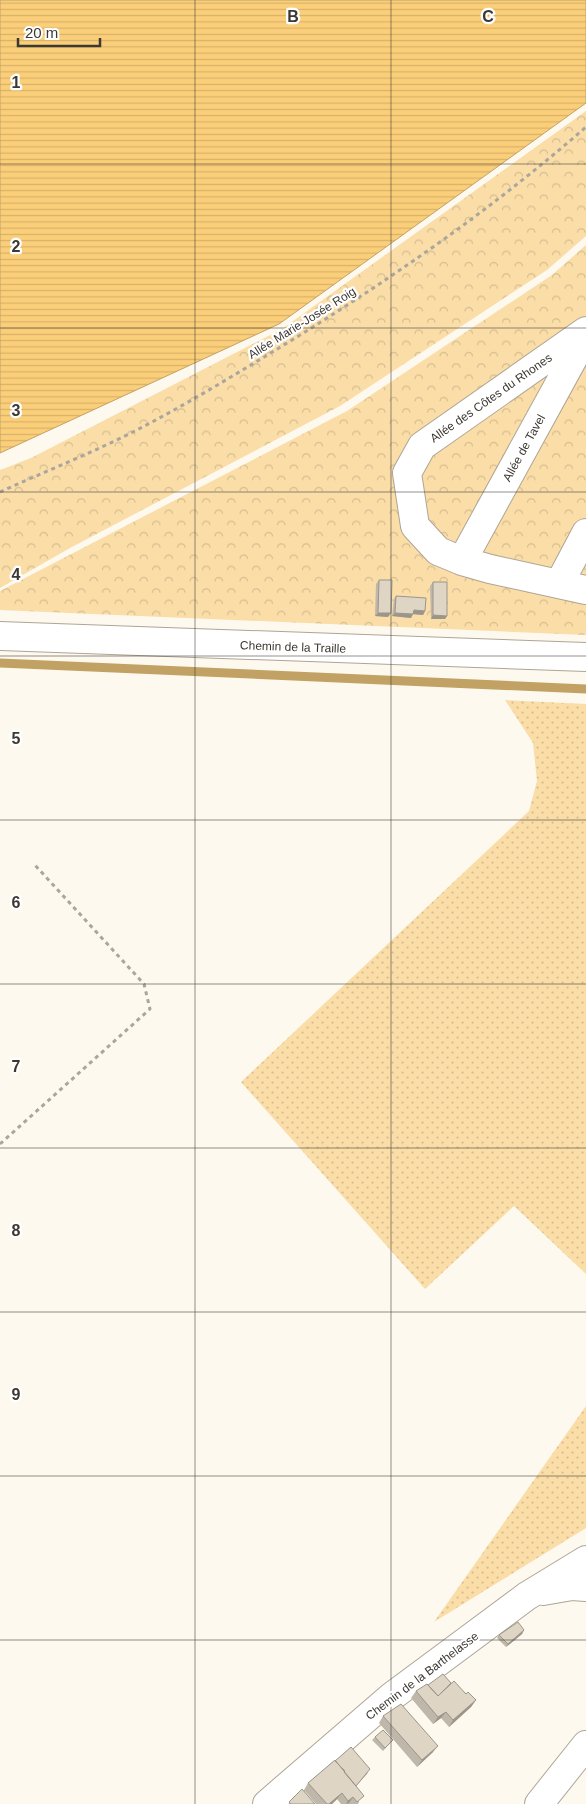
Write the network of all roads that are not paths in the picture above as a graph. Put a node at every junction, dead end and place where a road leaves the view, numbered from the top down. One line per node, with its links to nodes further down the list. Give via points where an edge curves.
1 (586, 330): 4 (street, Allée des Côtes du Rhones, via 422,446 407,474 416,526 438,551)
2 (586, 335): 4 (street, Allée de Tavel)
3 (586, 533): 5 (street)
4 (462, 562): 5 (street, Allée des Côtes du Rhones)
5 (559, 584): 6 (street, Allée des Côtes du Rhones)
6 (586, 590)
7 (0, 636): 8 (street, Chemin de la Traille)
8 (586, 657)
9 (586, 1560): 11 (street, Chemin de la Barthelasse)
10 (586, 1587): 11 (street, via 551,1588)
11 (527, 1596): 13 (street, Chemin de la Barthelasse, via 392,1697)
12 (586, 1745): 14 (street)
13 (267, 1804)
14 (539, 1804)

